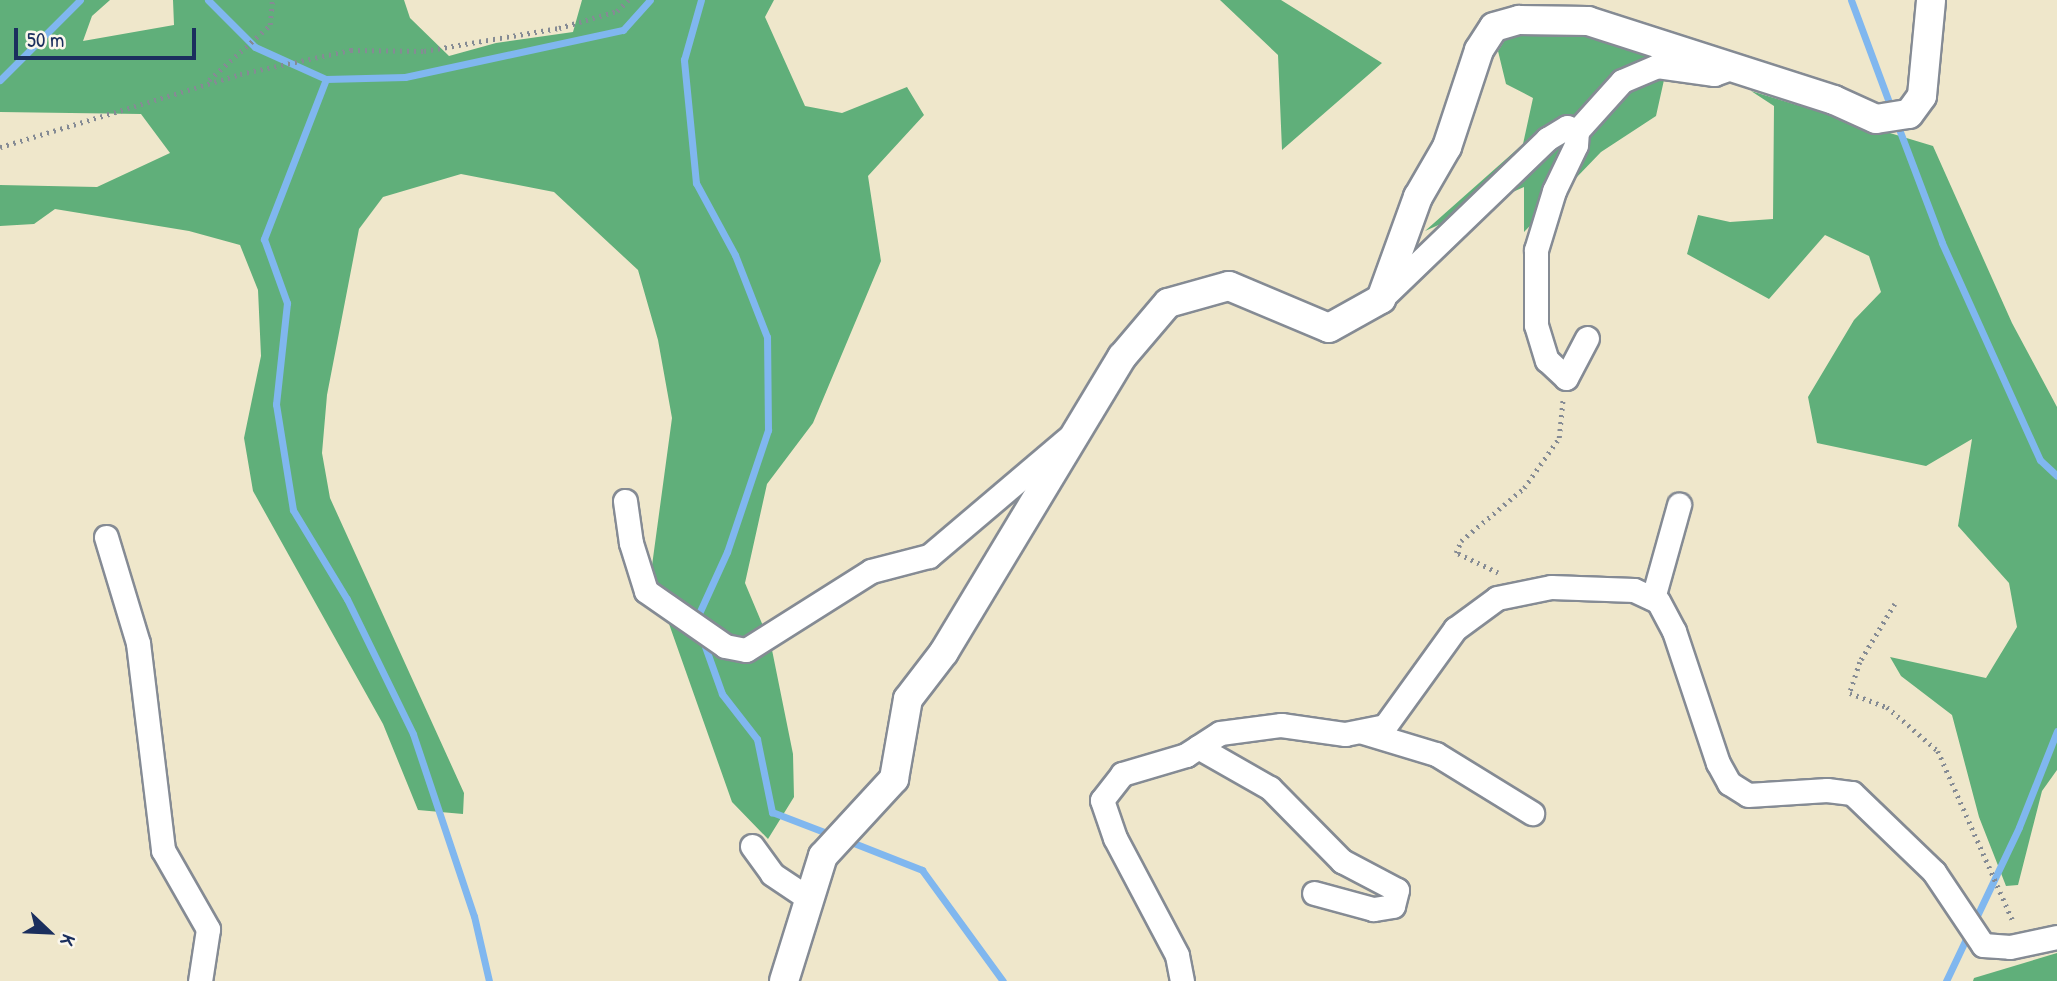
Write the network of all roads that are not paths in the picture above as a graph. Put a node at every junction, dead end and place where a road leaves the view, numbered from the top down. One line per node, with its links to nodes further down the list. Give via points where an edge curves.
1 (1931, 0): 2 (street, via 1923,96 1909,114 1876,119)
2 (1734, 66): 3 (street, via 1714,74 1657,66 1622,80); 4 (street, via 1588,21 1519,20 1494,27 1479,50 1447,147 1418,197)
3 (1577, 131): 4 (street, via 1567,127 1547,139); 5 (street, via 1576,145 1554,191 1536,250 1533,283 1536,325 1547,360 1566,378)
4 (1381, 299): 6 (street, via 1329,328 1229,286 1168,303 1122,357)
5 (1587, 338)
6 (1080, 427): 7 (street, via 929,556 871,571 746,650 725,646 646,592 631,544); 16 (street, via 944,652 908,699 894,779 823,856)
7 (625, 501)
8 (1679, 505): 10 (street)
9 (106, 537): 18 (street, via 138,643 163,850 208,929)
10 (1653, 598): 11 (street, via 1634,590 1584,586 1497,598 1455,629 1385,726); 17 (street, via 1674,631 1718,764 1730,783 1748,796 1827,790 1852,793 1934,872 1983,944 2034,943)
11 (1360, 731): 12 (street, via 1345,734 1281,725 1220,733); 13 (street, via 1436,754)
12 (1198, 747): 15 (street, via 1270,788 1342,861 1397,890 1393,906 1373,909); 20 (street, via 1122,774 1102,800 1115,838 1177,955)
13 (1532, 813)
14 (752, 846): 16 (street, via 772,874)
15 (1314, 893)
16 (808, 898): 19 (street)
17 (2057, 937)
18 (200, 981)
19 (784, 981)
20 (1182, 981)

